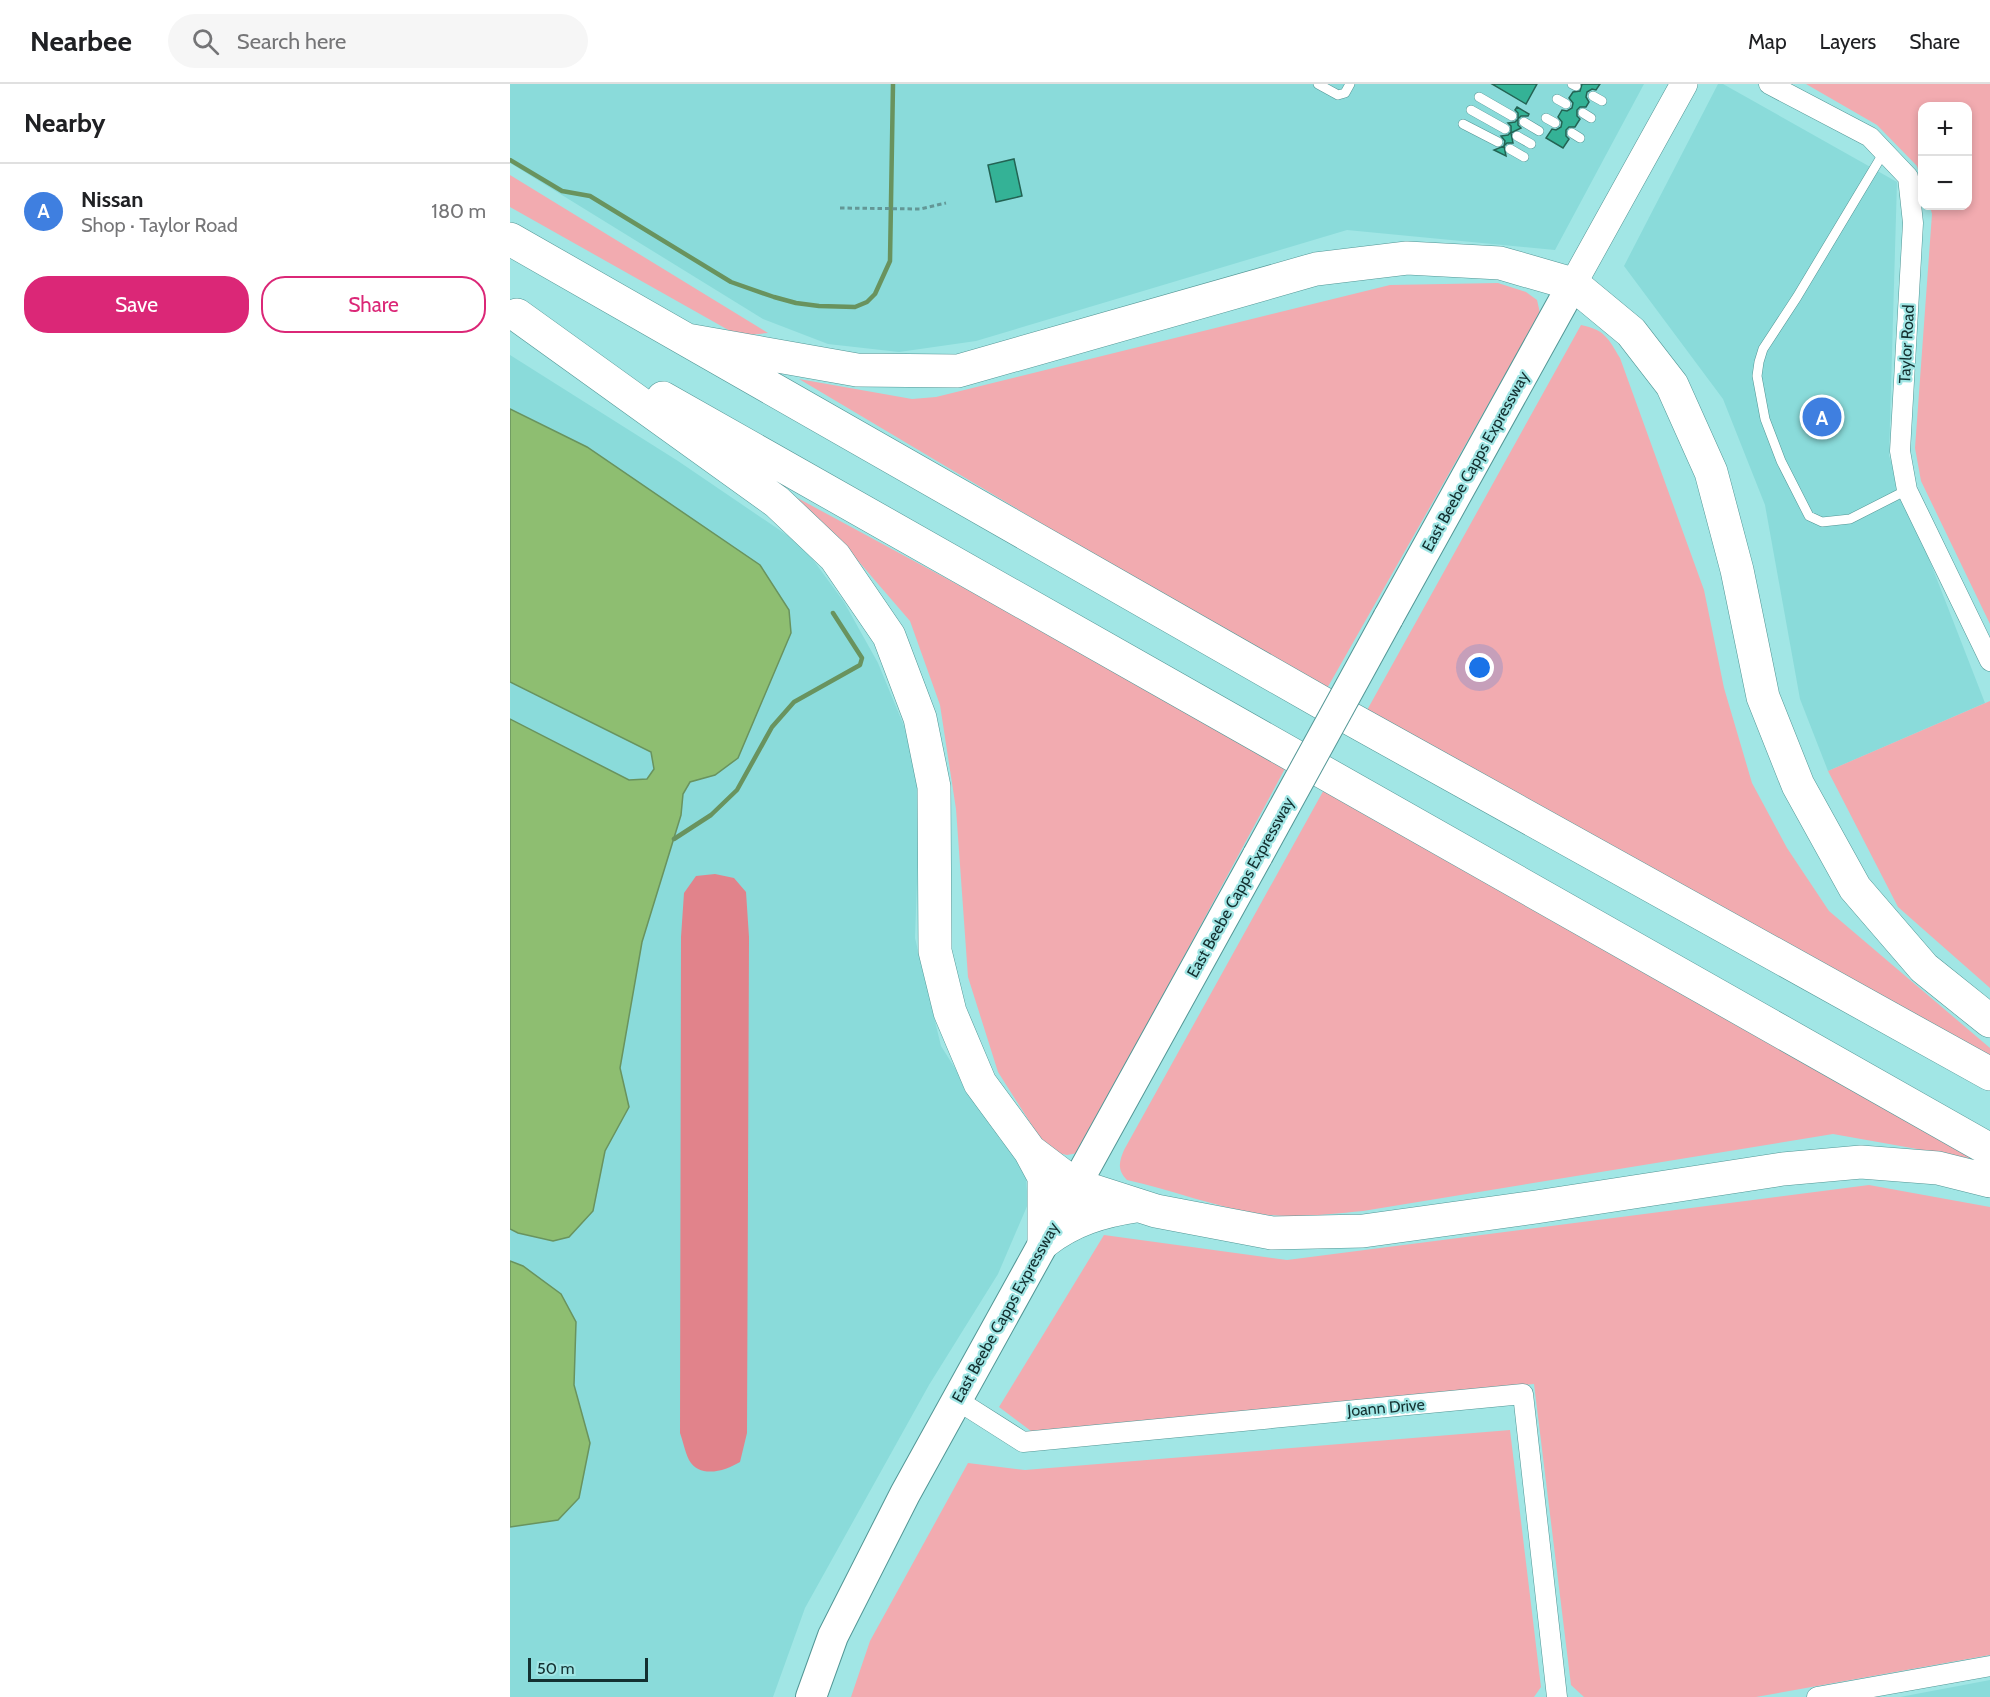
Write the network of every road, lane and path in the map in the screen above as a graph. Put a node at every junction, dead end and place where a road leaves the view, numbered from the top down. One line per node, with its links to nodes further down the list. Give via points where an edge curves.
1 (1318, 84): 2 (lane, via 1338,95 1345,93)
2 (1350, 84)
3 (1684, 84): 21 (main road, East Beebe Capps Expressway)
4 (1768, 84): 16 (street, Taylor Road, via 1870,137)
5 (1479, 97): 7 (lane)
6 (1471, 111): 10 (lane)
7 (1512, 116)
8 (1524, 122): 11 (lane)
9 (1463, 123): 13 (lane)
10 (1505, 129)
11 (1539, 131)
12 (1517, 136): 14 (lane)
13 (1498, 142)
14 (1531, 144)
15 (1510, 149): 17 (lane)
16 (1884, 152): 24 (street, Taylor Road, via 1908,177 1913,223 1900,452); 24 (lane, via 1763,349 1757,376 1765,419 1809,516 1822,522 1850,519)
17 (1524, 157)
18 (946, 203): 19 (path, via 920,209)
19 (840, 208)
20 (510, 239): 23 (highway)
21 (1573, 284): 23 (highway, via 1488,262 1407,258 1316,269 958,371 857,370); 26 (highway, via 1631,332 1672,385 1712,472 1763,697 1798,785 1855,888 1924,968); 31 (main road, East Beebe Capps Expressway, bridge)
22 (514, 313): 28 (highway); 29 (highway, via 777,502 835,556 889,636 920,718 934,787 935,951 950,1012 980,1083)
23 (687, 340): 27 (highway, via 1333,709)
24 (1907, 489): 25 (street, Taylor Road)
25 (1990, 661)
26 (1990, 1021)
27 (1990, 1074)
28 (1990, 1150)
29 (1030, 1151): 31 (highway); 33 (highway, via 1044,1177)
30 (1990, 1181): 32 (highway, via 1938,1168 1861,1162 1783,1168 1363,1231 1272,1233)
31 (1075, 1185): 32 (highway); 33 (main road, East Beebe Capps Expressway)
32 (1138, 1206): 33 (highway, via 1097,1213 1061,1228)
33 (1044, 1242): 34 (main road, East Beebe Capps Expressway)
34 (957, 1400): 36 (main road, East Beebe Capps Expressway, via 833,1636); 37 (street, Joann Drive, via 1023,1442 1523,1394)
35 (1990, 1666): 38 (street)
36 (811, 1697)
37 (1557, 1697)
38 (1817, 1697)

